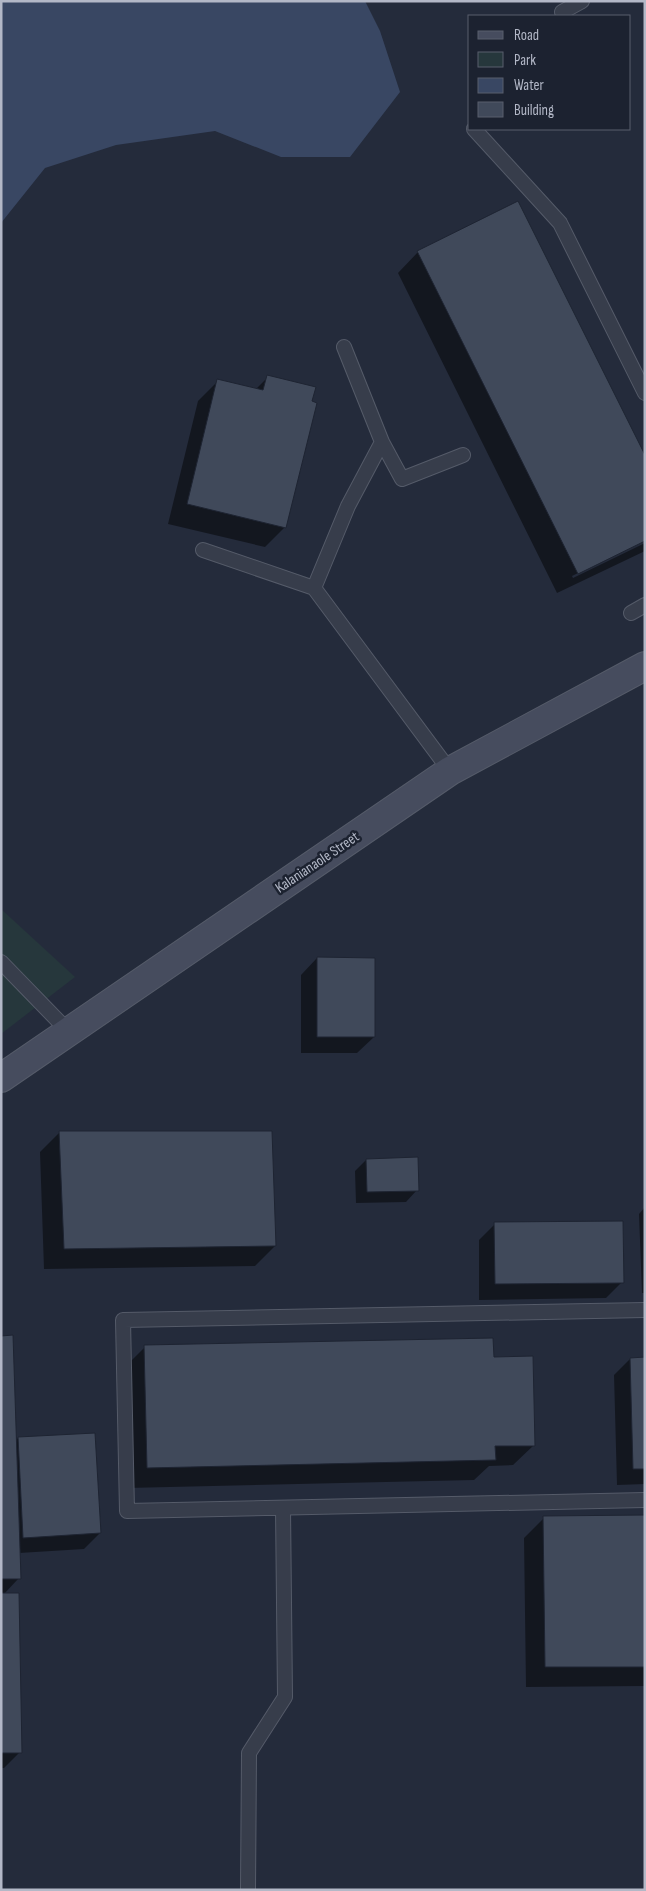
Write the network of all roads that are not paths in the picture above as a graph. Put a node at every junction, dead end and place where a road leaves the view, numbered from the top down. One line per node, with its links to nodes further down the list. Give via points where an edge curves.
1 (582, 1): 2 (lane)
2 (562, 12)
3 (475, 130): 5 (lane, via 560,223)
4 (344, 347): 6 (lane)
5 (645, 393)
6 (382, 442): 7 (lane, via 402,479); 9 (lane, via 348,506)
7 (463, 455)
8 (202, 550): 9 (lane)
9 (314, 588): 13 (lane)
10 (645, 606): 11 (lane)
11 (631, 613)
12 (645, 666): 13 (main road, Kalanianaole Street)
13 (450, 771): 15 (main road, Kalanianaole Street)
14 (1, 962): 15 (lane)
15 (68, 1031): 16 (main road, Kalanianaole Street)
16 (1, 1078)
17 (645, 1310): 19 (lane, via 123,1320 127,1511)
18 (645, 1500): 19 (lane)
19 (283, 1508): 20 (lane, via 285,1697 249,1753)
20 (248, 1890)

